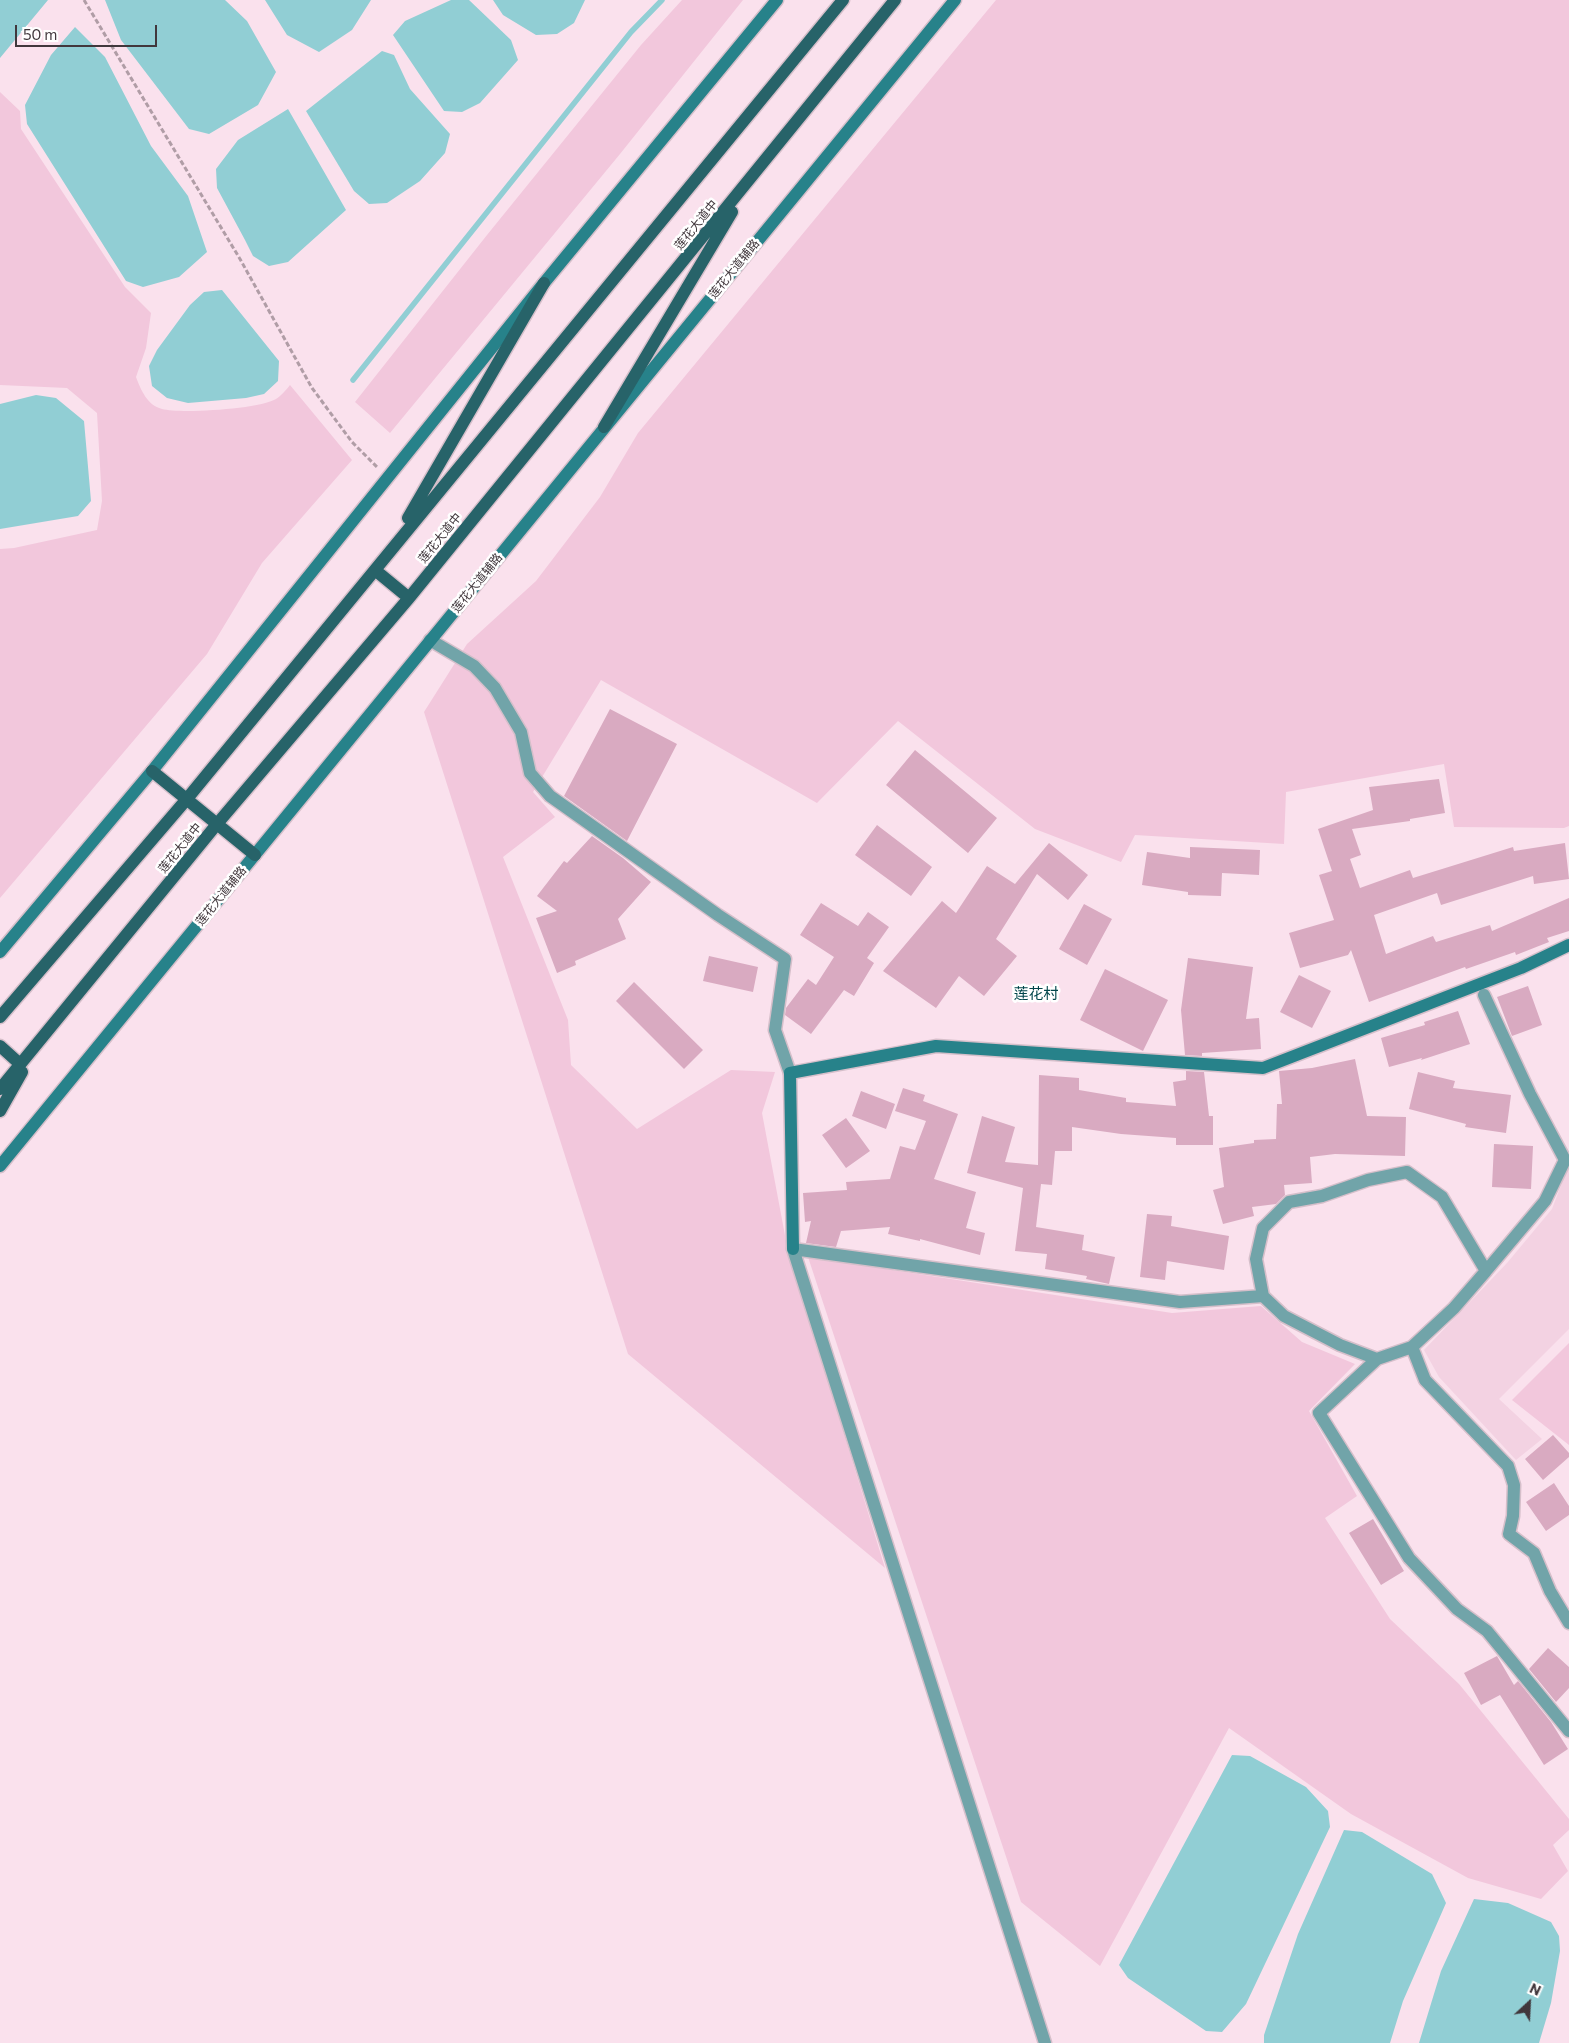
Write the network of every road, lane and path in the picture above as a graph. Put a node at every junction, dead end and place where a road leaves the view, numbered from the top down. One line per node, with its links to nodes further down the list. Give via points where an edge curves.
1 (84, 0): 9 (path, via 240,259 312,388 352,442)
2 (777, 0): 7 (street)
3 (843, 0): 10 (main road)
4 (895, 0): 6 (main road, 莲花大道中)
5 (955, 0): 8 (street, 莲花大道辅路)
6 (754, 176): 8 (main road); 12 (main road, 莲花大道中)
7 (544, 283): 9 (street); 10 (main road)
8 (604, 427): 13 (street, 莲花大道辅路)
9 (388, 477): 14 (street)
10 (389, 551): 11 (main road)
11 (375, 570): 12 (main road); 15 (main road)
12 (409, 598): 16 (main road, 莲花大道中)
13 (430, 640): 17 (street, 莲花大道辅路); 25 (street, via 474,666 495,688 521,732 530,773 550,796 785,959 775,1030)
14 (152, 771): 15 (main road); 19 (street)
15 (186, 800): 16 (main road); 21 (main road)
16 (218, 824): 17 (main road); 22 (main road, 莲花大道中)
17 (255, 854): 28 (street, 莲花大道辅路)
18 (1569, 944): 25 (street, via 1522,968 1263,1068 936,1046)
19 (0, 952)
20 (1484, 995): 30 (street, via 1565,1160 1545,1201)
21 (0, 1017)
22 (38, 1043): 24 (main road, 莲花大道中); 27 (main road)
23 (0, 1046): 24 (main road)
24 (20, 1064): 26 (main road, 莲花大道中)
25 (790, 1073): 29 (street)
26 (0, 1089)
27 (0, 1111)
28 (0, 1166)
29 (793, 1249): 31 (street, via 1180,1302); 36 (street)
30 (1486, 1271): 31 (street, via 1442,1197 1407,1172 1289,1202 1263,1228 1256,1259); 32 (street, via 1454,1308)
31 (1263, 1296): 33 (street, via 1284,1316 1340,1345)
32 (1412, 1347): 33 (street); 34 (street, via 1425,1380 1508,1466 1514,1485 1509,1534 1534,1553 1550,1591)
33 (1376, 1359): 35 (street, via 1319,1413 1409,1558 1457,1609 1487,1631)
34 (1569, 1623)
35 (1569, 1732)
36 (1045, 2043)

